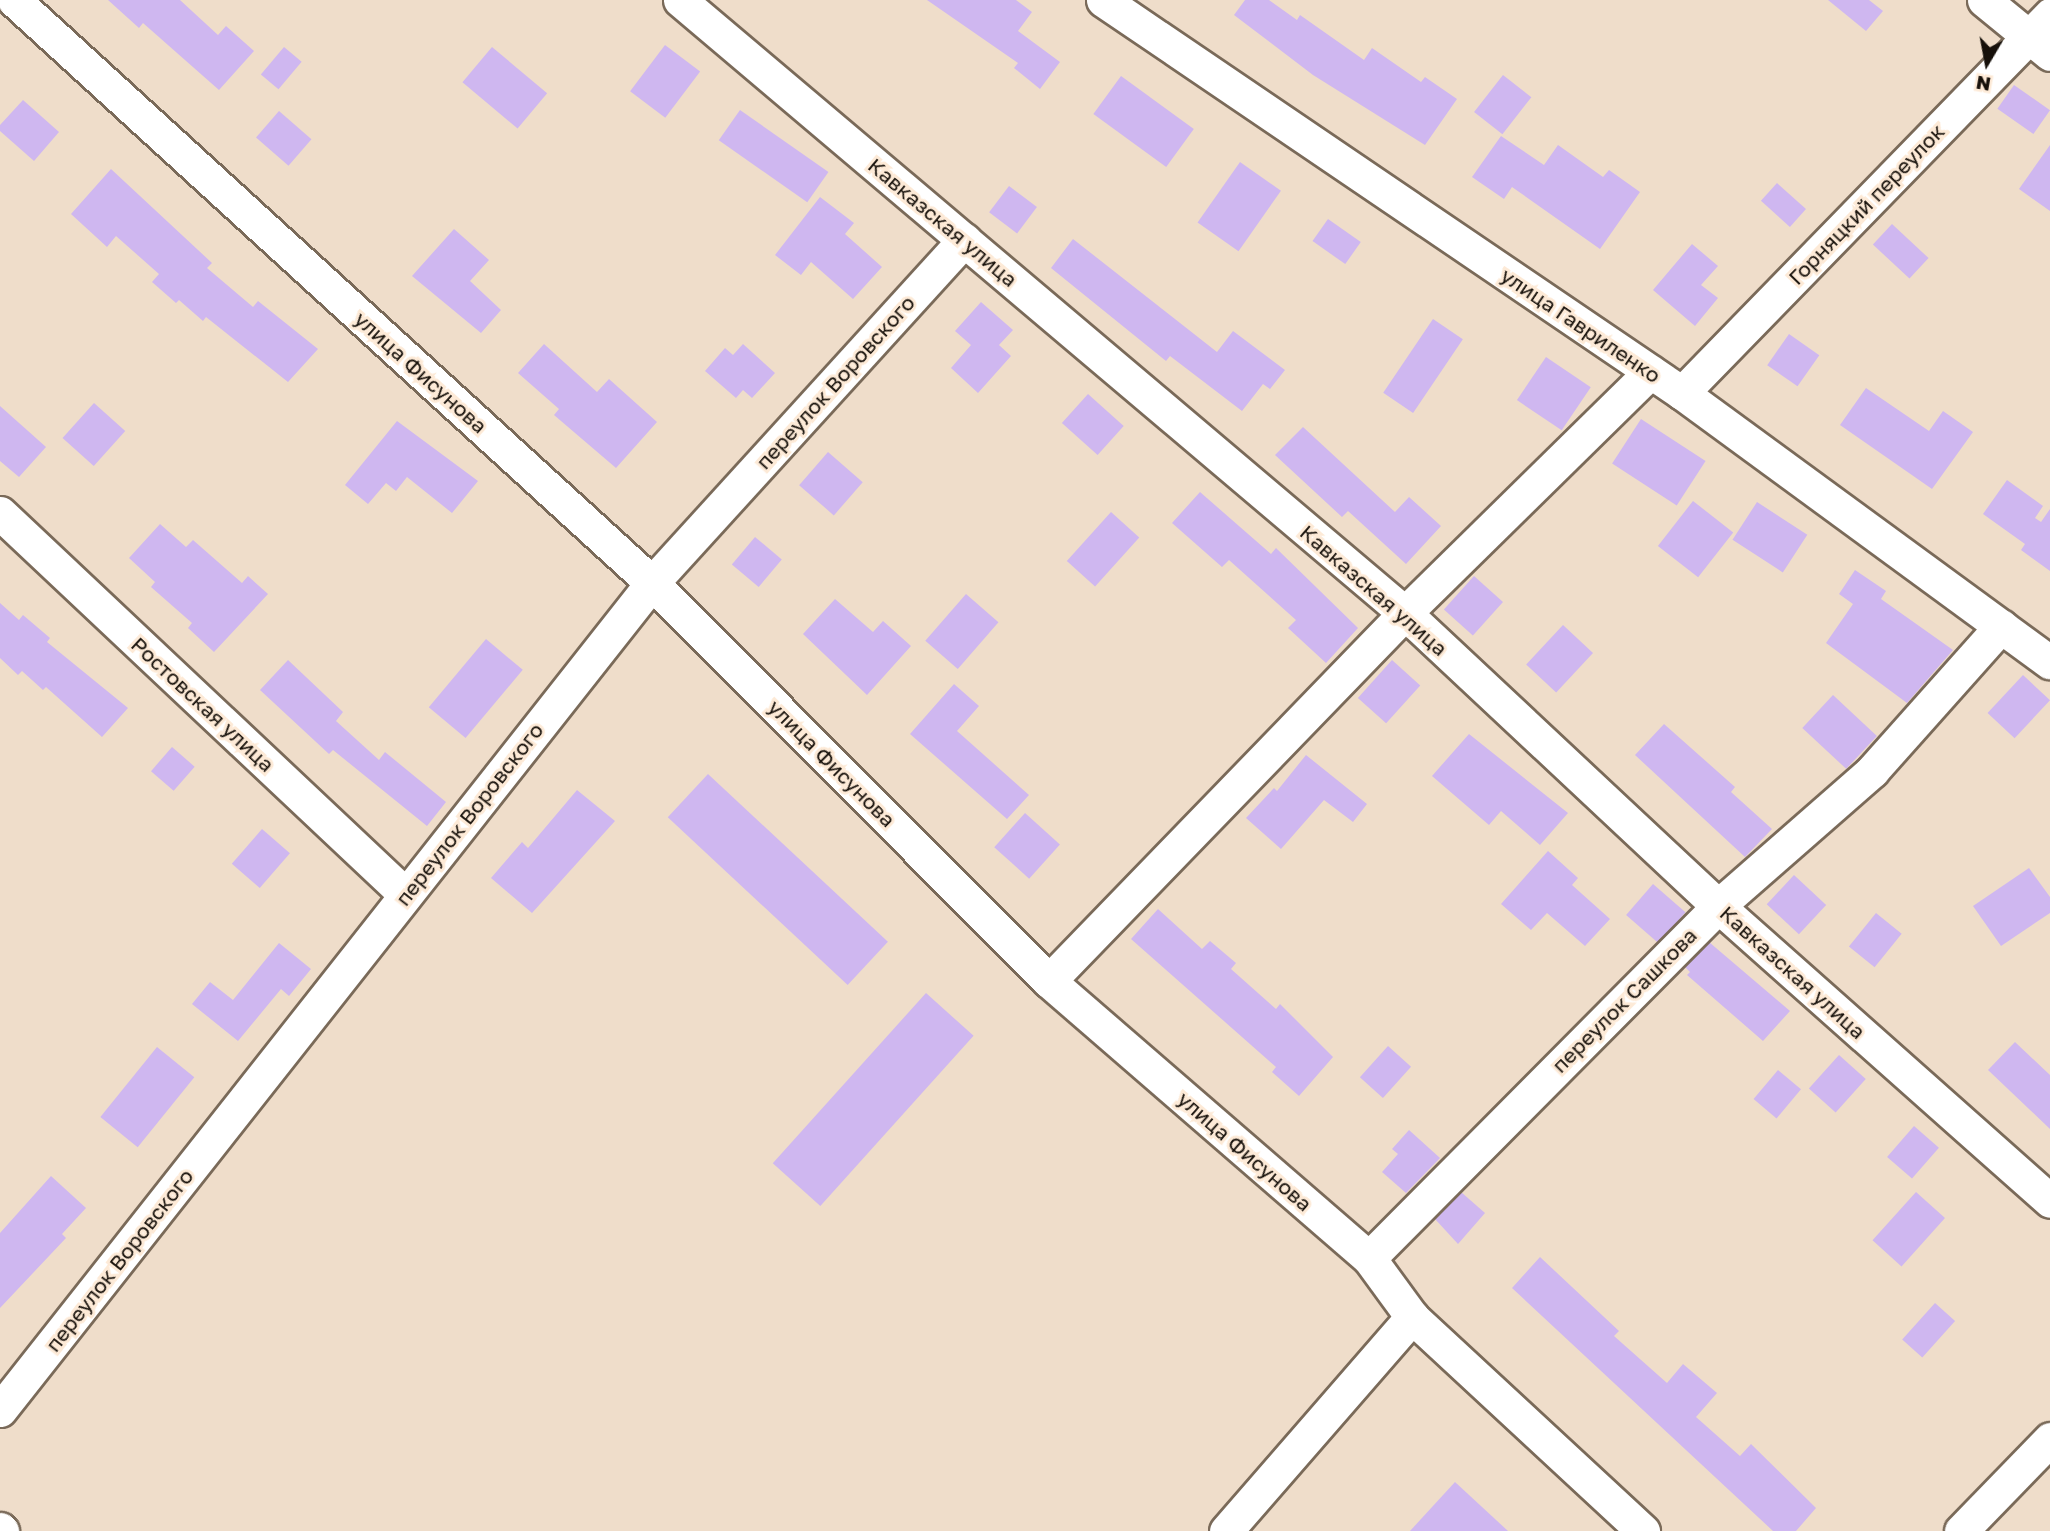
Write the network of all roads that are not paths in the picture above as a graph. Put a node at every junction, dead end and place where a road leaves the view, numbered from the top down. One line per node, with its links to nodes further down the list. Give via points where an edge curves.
1 (13, 0): 10 (street, улица Фисунова)
2 (680, 0): 6 (street, Кавказская улица)
3 (1103, 0): 7 (street, улица Гавриленко)
4 (1984, 0): 5 (street)
5 (2042, 36): 8 (street, Горняцкий переулок)
6 (964, 240): 10 (street, переулок Воровского); 11 (street, Кавказская улица)
7 (1650, 372): 8 (street, улица Гавриленко); 11 (street)
8 (1682, 393): 12 (street, улица Гавриленко)
9 (0, 513): 14 (street, Ростовская улица)
10 (652, 583): 14 (street, переулок Воровского); 16 (street, улица Фисунова)
11 (1405, 613): 15 (street, Кавказская улица); 16 (street)
12 (2001, 626): 13 (street, улица Гавриленко); 15 (street, переулок Сашкова, via 1872,771)
13 (2050, 662)
14 (405, 895): 20 (street, переулок Воровского)
15 (1718, 906): 17 (street, Кавказская улица); 18 (street, переулок Сашкова)
16 (1049, 981): 18 (street, улица Фисунова)
17 (2050, 1201)
18 (1368, 1258): 19 (street, улица Фисунова)
19 (1412, 1317): 22 (street); 23 (street, улица Фисунова)
20 (0, 1410)
21 (2050, 1439): 24 (street)
22 (1226, 1531)
23 (1643, 1531)
24 (1961, 1531)

